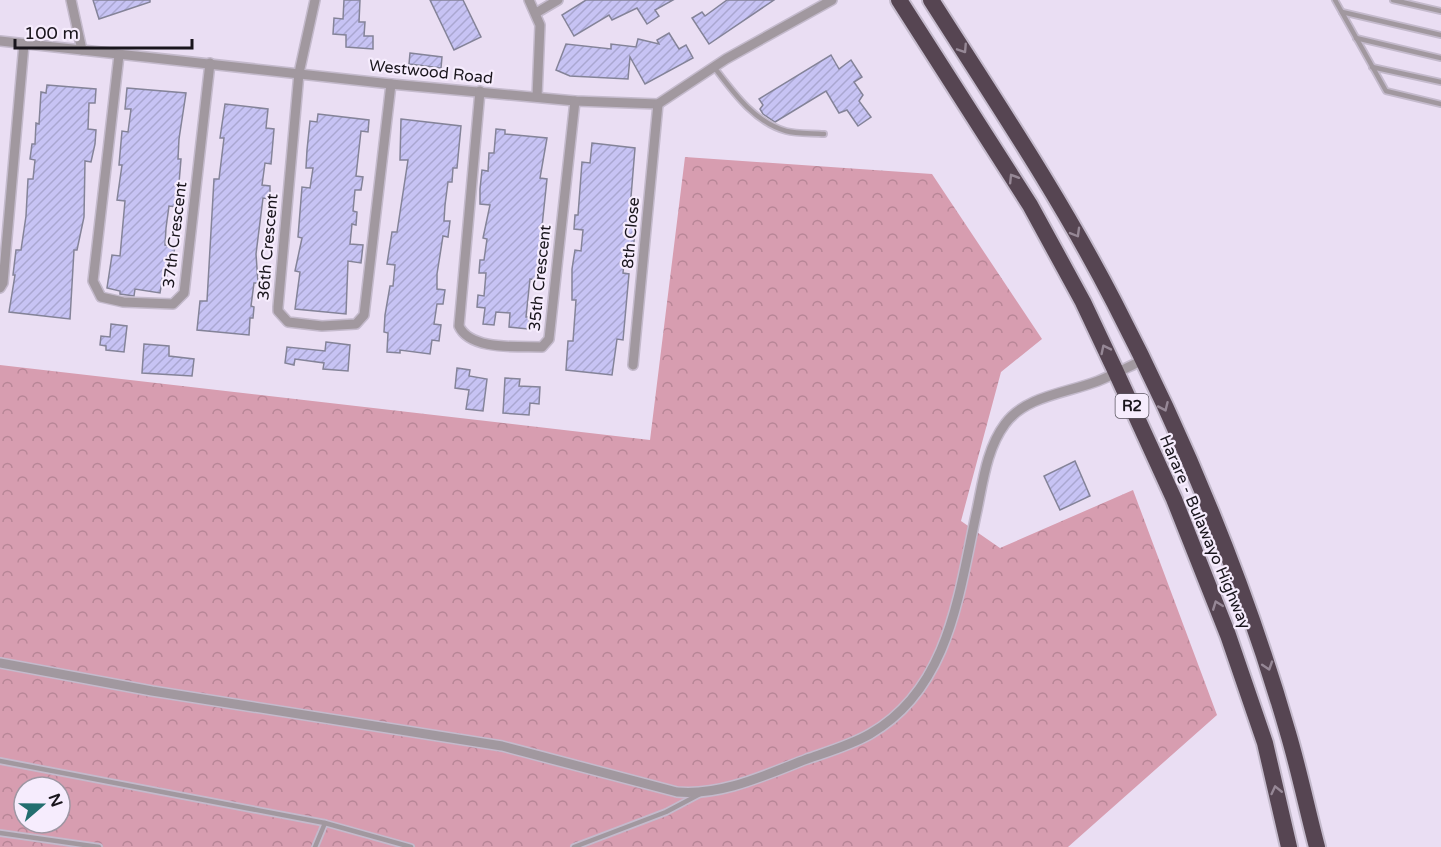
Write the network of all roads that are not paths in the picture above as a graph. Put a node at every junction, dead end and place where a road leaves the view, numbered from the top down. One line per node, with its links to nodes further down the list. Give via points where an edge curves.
1 (71, 0): 17 (street)
2 (315, 0): 23 (street)
3 (529, 0): 12 (street)
4 (558, 0): 12 (street)
5 (898, 0): 35 (highway, Harare - Bulawayo Highway / R2, one-way to 5, via 1030,205)
6 (931, 0): 33 (highway, Harare - Bulawayo Highway / R2, one-way to 33, via 1060,206)
7 (1335, 0): 11 (lane)
8 (1393, 0): 10 (lane)
9 (827, 1): 21 (street)
10 (1441, 11)
11 (1341, 12): 13 (lane); 14 (lane)
12 (536, 13): 27 (street, via 540,25)
13 (1441, 35)
14 (1356, 38): 19 (lane); 22 (lane)
15 (0, 41): 16 (street, Westwood Road)
16 (24, 44): 17 (street, Westwood Road); 32 (street)
17 (82, 50): 18 (street, Westwood Road)
18 (119, 55): 20 (street, Westwood Road); 20 (street, 37th Crescent, via 93,281 101,297 123,302 173,304 184,293)
19 (1441, 58)
20 (210, 63): 23 (street, Westwood Road)
21 (714, 67): 29 (street); 31 (lane, via 737,97 760,118 787,131)
22 (1372, 67): 24 (lane); 30 (lane, via 1386,92)
23 (299, 73): 25 (street, Westwood Road); 25 (street, 36th Crescent, via 278,307 288,322 356,324 364,315)
24 (1441, 82)
25 (391, 84): 26 (street, Westwood Road)
26 (480, 92): 27 (street, Westwood Road); 28 (street, 35th Crescent, via 459,326 468,338 483,343 542,347 549,339)
27 (537, 97): 28 (street, Westwood Road)
28 (575, 101): 29 (street, Westwood Road)
29 (658, 104): 34 (street, 8th Close)
30 (1441, 104)
31 (824, 134)
32 (0, 288)
33 (1143, 360): 35 (street); 46 (highway, Harare - Bulawayo Highway / R2, one-way to 46, via 1210,511 1256,630 1289,735)
34 (633, 365)
35 (1116, 372): 38 (street, via 1031,403 1005,424 990,454 946,640 910,704 869,735); 45 (highway, Harare - Bulawayo Highway / R2, one-way to 35, via 1265,742 1232,644 1174,498)
36 (0, 663): 38 (street, via 502,746 616,778)
37 (0, 761): 39 (lane)
38 (700, 794): 44 (lane, via 666,812)
39 (325, 823): 42 (lane); 43 (lane)
40 (0, 833): 41 (lane)
41 (99, 847)
42 (315, 847)
43 (411, 847)
44 (574, 847)
45 (1289, 847)
46 (1317, 847)

